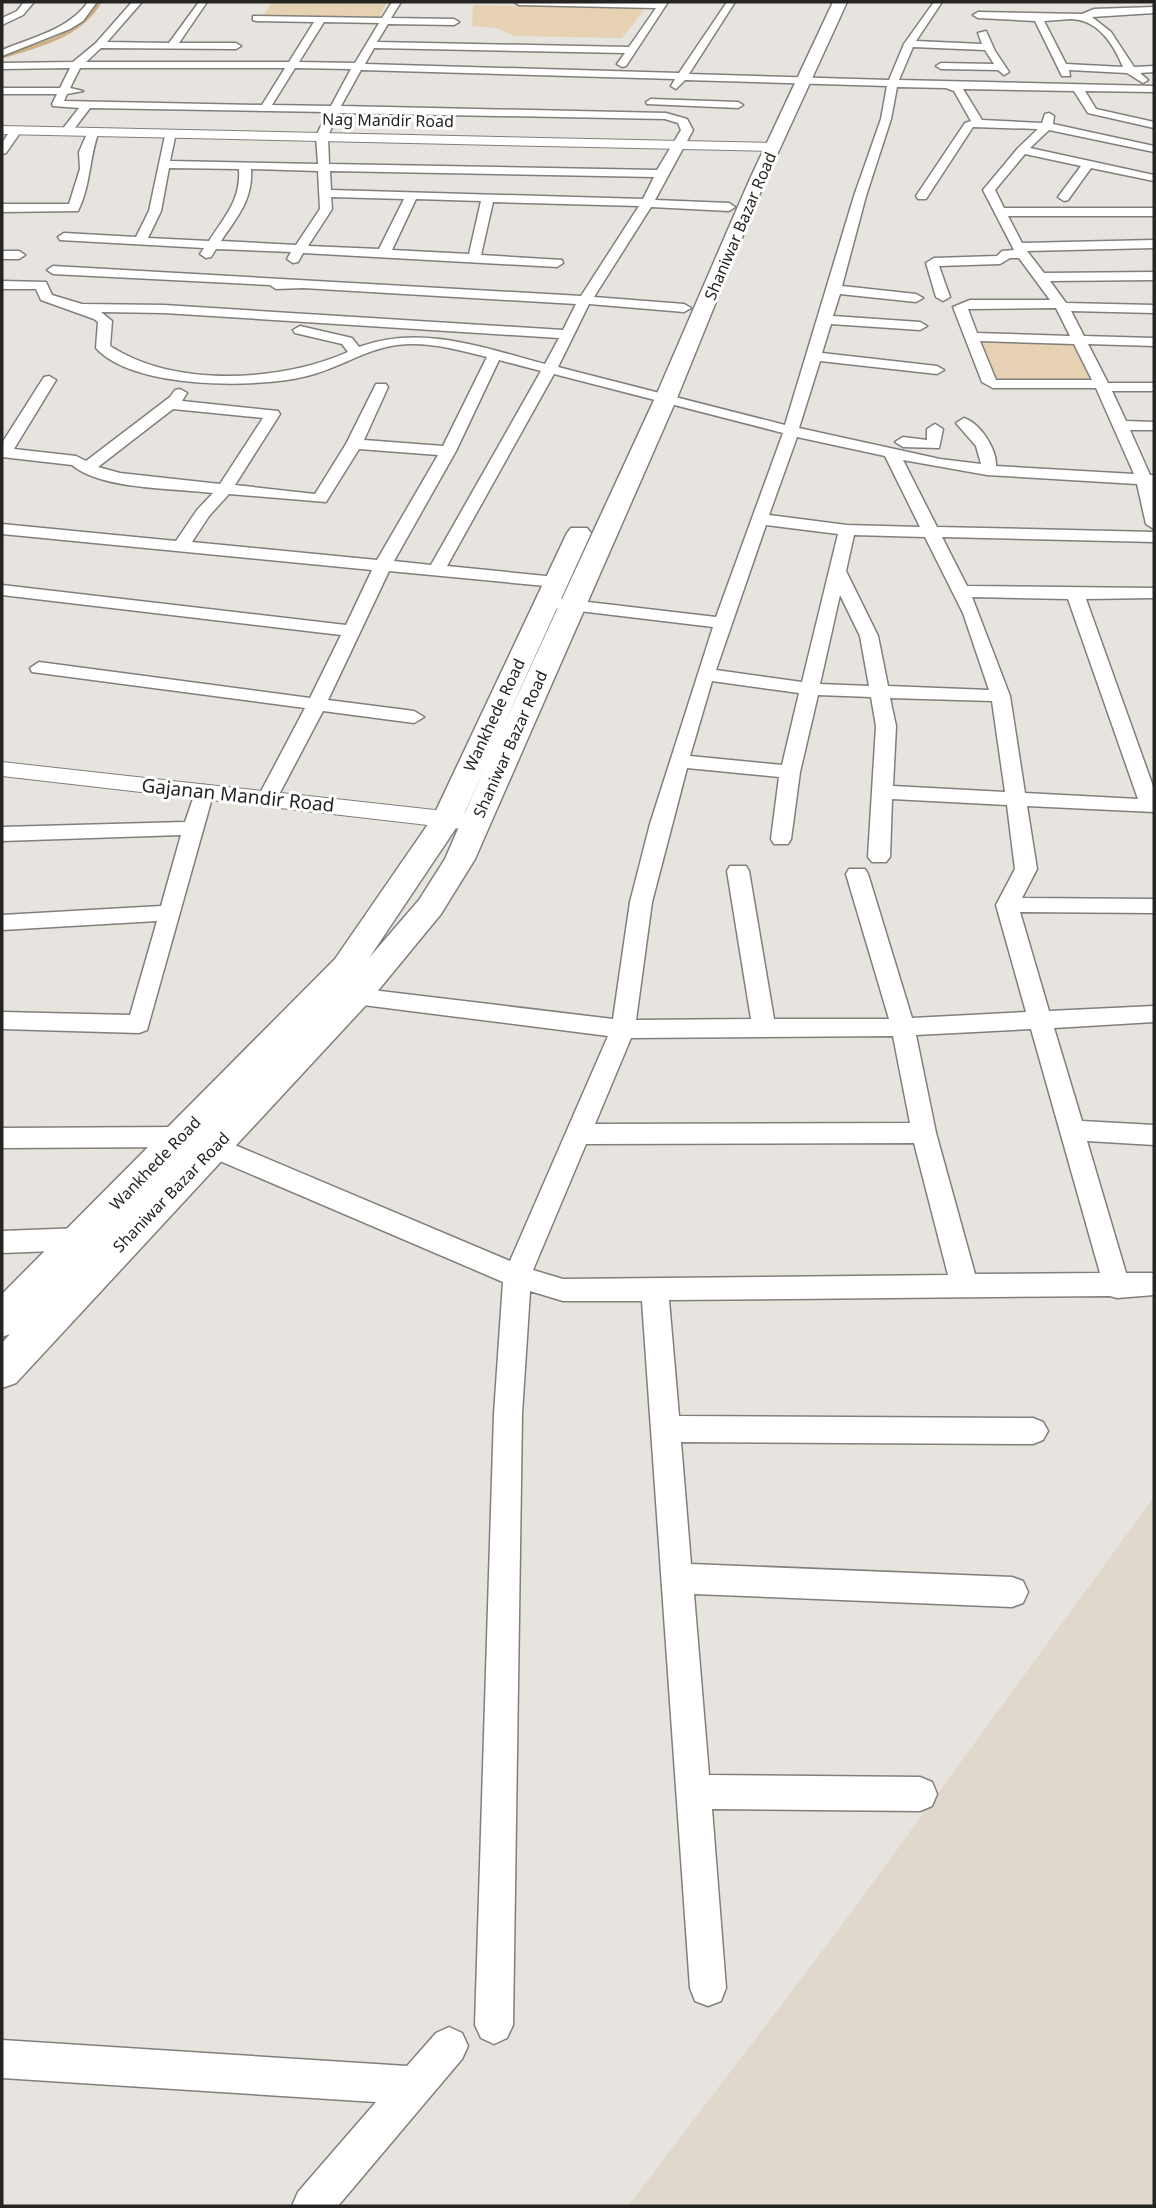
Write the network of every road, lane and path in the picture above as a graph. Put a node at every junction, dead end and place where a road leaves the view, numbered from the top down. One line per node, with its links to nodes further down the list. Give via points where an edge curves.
1 (29, 2): 20 (street)
2 (92, 2): 30 (street, via 80,19 67,27)
3 (137, 2): 25 (street)
4 (203, 2): 27 (street)
5 (396, 2): 19 (street)
6 (519, 2): 11 (street)
7 (731, 2): 41 (street)
8 (824, 2): 42 (main road)
9 (840, 2): 42 (main road, Shaniwar Bazar Road)
10 (974, 2): 15 (street)
11 (663, 3): 29 (street)
12 (938, 3): 24 (street)
13 (1154, 10): 17 (street, via 1094,12)
14 (1035, 14): 15 (street); 17 (street); 38 (street, via 1065,70)
15 (978, 15): 28 (street)
16 (256, 18): 18 (street)
17 (1082, 18): 21 (street)
18 (321, 19): 19 (street); 35 (street)
19 (386, 20): 23 (street, via 455,17); 26 (street)
20 (2, 22)
21 (1100, 26): 22 (street); 38 (street)
22 (1113, 26)
23 (450, 35)
24 (909, 44): 28 (street); 43 (street)
25 (99, 45): 27 (street); 31 (street)
26 (373, 45): 29 (street); 36 (street)
27 (172, 46): 33 (street, via 239,41)
28 (989, 47): 34 (street, via 1002,69)
29 (631, 50): 39 (street)
30 (2, 53)
31 (77, 64): 32 (street); 33 (street); 49 (street)
32 (2, 66)
33 (221, 66): 35 (street); 40 (street)
34 (941, 66)
35 (289, 67): 36 (street); 60 (street)
36 (359, 67): 39 (street); 51 (street)
37 (1154, 69): 38 (street)
38 (1130, 70): 47 (street)
39 (615, 73): 41 (street)
40 (215, 76)
41 (685, 76): 42 (street); 55 (street)
42 (797, 78): 43 (street); 71 (main road, Shaniwar Bazar Road)
43 (893, 83): 44 (street); 109 (street)
44 (955, 86): 45 (street, via 1022,92); 63 (street)
45 (1077, 87): 46 (street); 64 (street, via 1092,111)
46 (1132, 88): 47 (street); 53 (street)
47 (1154, 88)
48 (2, 91): 49 (street)
49 (65, 91): 50 (street); 57 (street)
50 (88, 91)
51 (342, 94): 52 (street); 61 (street)
52 (356, 95)
53 (1142, 98)
54 (634, 101): 55 (street)
55 (662, 102): 59 (street)
56 (44, 104): 57 (street)
57 (57, 104): 58 (street)
58 (87, 105): 60 (street, via 200,102); 66 (street)
59 (738, 105)
60 (265, 108): 61 (street)
61 (335, 109): 69 (street); 70 (street, via 666,116 683,121 687,130)
62 (1048, 119): 63 (street); 72 (street); 73 (street)
63 (978, 123): 83 (street, via 969,125)
64 (1154, 125)
65 (9, 130): 66 (street, Nag Mandir Road); 74 (street)
66 (67, 131): 67 (street, Nag Mandir Road)
67 (93, 131): 68 (street, Nag Mandir Road); 89 (street)
68 (170, 133): 69 (street, Nag Mandir Road); 75 (street)
69 (322, 136): 70 (street, Nag Mandir Road); 78 (street)
70 (678, 144): 71 (street, Nag Mandir Road); 79 (street)
71 (764, 147): 87 (main road); 138 (main road, Shaniwar Bazar Road)
72 (1154, 149)
73 (1022, 150): 77 (street); 90 (street, via 989,190)
74 (2, 151)
75 (164, 164): 76 (street); 94 (street, via 155,211)
76 (244, 164): 78 (street); 96 (street, via 246,187)
77 (1088, 164): 80 (street); 84 (street)
78 (326, 166): 79 (street); 81 (street)
79 (661, 174): 86 (street)
80 (1152, 184)
81 (327, 193): 82 (street); 97 (street, via 326,209)
82 (412, 195): 85 (street); 99 (street)
83 (922, 196)
84 (1064, 197)
85 (488, 198): 86 (street, via 565,207); 102 (street)
86 (647, 202): 87 (street); 113 (street)
87 (729, 207): 117 (main road)
88 (2, 208): 89 (street)
89 (74, 208): 93 (street)
90 (999, 212): 91 (street); 98 (street)
91 (1102, 212): 92 (street); 104 (street)
92 (1154, 212)
93 (64, 237): 94 (street); 105 (street)
94 (140, 241): 96 (street)
95 (1154, 244): 104 (street)
96 (213, 245): 97 (street); 110 (street)
97 (299, 249): 99 (street); 114 (street)
98 (1021, 250): 104 (street); 106 (street); 111 (street, via 1000,260 932,263)
99 (384, 253): 102 (street)
100 (2, 255): 101 (street)
101 (19, 255)
102 (474, 258): 103 (street)
103 (557, 263)
104 (1142, 263): 106 (street)
105 (53, 270): 108 (street); 110 (street)
106 (1040, 276): 115 (street)
107 (2, 285): 108 (street)
108 (41, 285): 116 (street, via 46,297)
109 (834, 289): 112 (street); 119 (street)
110 (175, 293): 114 (street); 114 (street); 116 (street)
111 (943, 297)
112 (916, 298)
113 (586, 300): 114 (street, via 378,288); 117 (street); 124 (street)
114 (267, 301): 123 (street); 124 (street); 128 (street, via 311,331 346,341)
115 (1061, 305): 118 (street); 125 (street, via 963,305); 126 (street)
116 (83, 308): 120 (street)
117 (684, 308): 138 (main road)
118 (1154, 309)
119 (824, 319): 122 (street); 130 (street)
120 (105, 321): 121 (street); 133 (street, via 103,348 110,355)
121 (173, 324)
122 (920, 326)
123 (214, 327)
124 (568, 334): 131 (street)
125 (972, 337): 126 (street); 135 (street, via 993,384)
126 (1079, 341): 127 (street); 135 (street)
127 (1154, 342)
128 (356, 352): 129 (street, via 405,340); 133 (street, via 299,375)
129 (495, 355): 131 (street); 146 (street)
130 (812, 356): 132 (street); 144 (street)
131 (549, 370): 138 (street); 162 (street)
132 (937, 370)
133 (188, 378): 139 (street)
134 (49, 380): 148 (street)
135 (1102, 385): 137 (street); 141 (street)
136 (382, 387): 145 (street)
137 (1154, 387)
138 (656, 396): 144 (street); 167 (main road, Shaniwar Bazar Road)
139 (170, 404): 149 (street); 152 (street, via 273,414)
140 (964, 423): 150 (street, via 988,454)
141 (1118, 425): 142 (street); 151 (street)
142 (1154, 426)
143 (936, 429): 147 (street, via 934,445 876,438)
144 (791, 430): 147 (street); 153 (street)
145 (354, 444): 146 (street); 152 (street, via 320,499)
146 (448, 451): 160 (street)
147 (881, 451): 150 (street); 157 (street)
148 (3, 452): 149 (street, via 76,461)
149 (86, 469): 152 (street, via 119,478)
150 (986, 470): 151 (street)
151 (1149, 480): 154 (street)
152 (225, 489): 159 (street)
153 (758, 519): 156 (street); 168 (street)
154 (1154, 524)
155 (2, 529): 159 (street)
156 (847, 530): 157 (street); 161 (street)
157 (931, 531): 158 (street); 164 (street)
158 (1154, 537)
159 (182, 545): 160 (street)
160 (383, 565): 162 (street); 169 (street)
161 (837, 570): 172 (street); 173 (street, via 869,636)
162 (436, 571): 167 (street)
163 (2, 590): 169 (street)
164 (961, 590): 166 (street); 174 (street)
165 (1154, 593): 166 (street)
166 (1075, 594): 184 (street)
167 (558, 597): 168 (street); 185 (main road, Wankhede Road); 186 (main road, Shaniwar Bazar Road)
168 (722, 624): 171 (street)
169 (352, 631): 175 (street)
170 (39, 668): 175 (street)
171 (705, 674): 172 (street); 177 (street)
172 (809, 689): 173 (street); 179 (street)
173 (879, 692): 174 (street); 181 (street, via 886,726)
174 (1001, 696): 183 (street)
175 (316, 706): 176 (street); 182 (street)
176 (414, 717)
177 (678, 761): 179 (street); 203 (street, via 641,902)
178 (2, 769): 180 (street, Gajanan Mandir Road)
179 (790, 772): 189 (street)
180 (204, 791): 182 (street, Gajanan Mandir Road); 187 (street)
181 (882, 792): 183 (street); 190 (street)
182 (267, 799): 185 (street, Gajanan Mandir Road)
183 (1017, 799): 184 (street); 193 (street, via 1026,869)
184 (1152, 806)
185 (447, 819): 186 (street, Gajanan Mandir Road); 208 (main road, Wankhede Road, via 346,967)
186 (475, 822): 197 (main road, Shaniwar Bazar Road, via 460,859 430,907)
187 (194, 828): 188 (street); 195 (street)
188 (2, 834)
189 (781, 839)
190 (879, 857)
191 (738, 872): 202 (street)
192 (858, 874): 201 (street)
193 (1007, 905): 194 (street); 199 (street)
194 (1154, 906)
195 (170, 914): 196 (street); 200 (street, via 139,1024)
196 (2, 922)
197 (355, 996): 203 (street); 210 (main road, Shaniwar Bazar Road)
198 (1154, 1014): 199 (street)
199 (1039, 1020): 201 (street); 204 (street)
200 (2, 1021)
201 (903, 1027): 202 (street); 205 (street)
202 (764, 1028): 203 (street)
203 (623, 1030): 206 (street)
204 (1070, 1130): 207 (street); 216 (street)
205 (924, 1133): 206 (street); 215 (street)
206 (577, 1134): 213 (street)
207 (1154, 1135)
208 (181, 1137): 209 (street); 210 (street); 211 (main road, Wankhede Road)
209 (2, 1138)
210 (214, 1147): 213 (street); 219 (main road, Shaniwar Bazar Road)
211 (80, 1239): 212 (street); 218 (main road, Wankhede Road)
212 (2, 1242)
213 (517, 1276): 217 (street, via 563,1290); 227 (street, via 508,1414)
214 (1154, 1284): 216 (street)
215 (965, 1287): 216 (street); 217 (street)
216 (1117, 1287)
217 (655, 1289): 220 (street)
218 (2, 1320)
219 (2, 1370)
220 (666, 1429): 221 (street); 222 (street)
221 (1033, 1431)
222 (677, 1578): 223 (street); 224 (street)
223 (1012, 1592)
224 (693, 1791): 225 (street); 226 (street)
225 (920, 1794)
226 (708, 1988)
227 (494, 2025)
228 (449, 2046): 230 (street)
229 (2, 2059): 230 (street)
230 (414, 2085): 231 (street)
231 (312, 2206)

